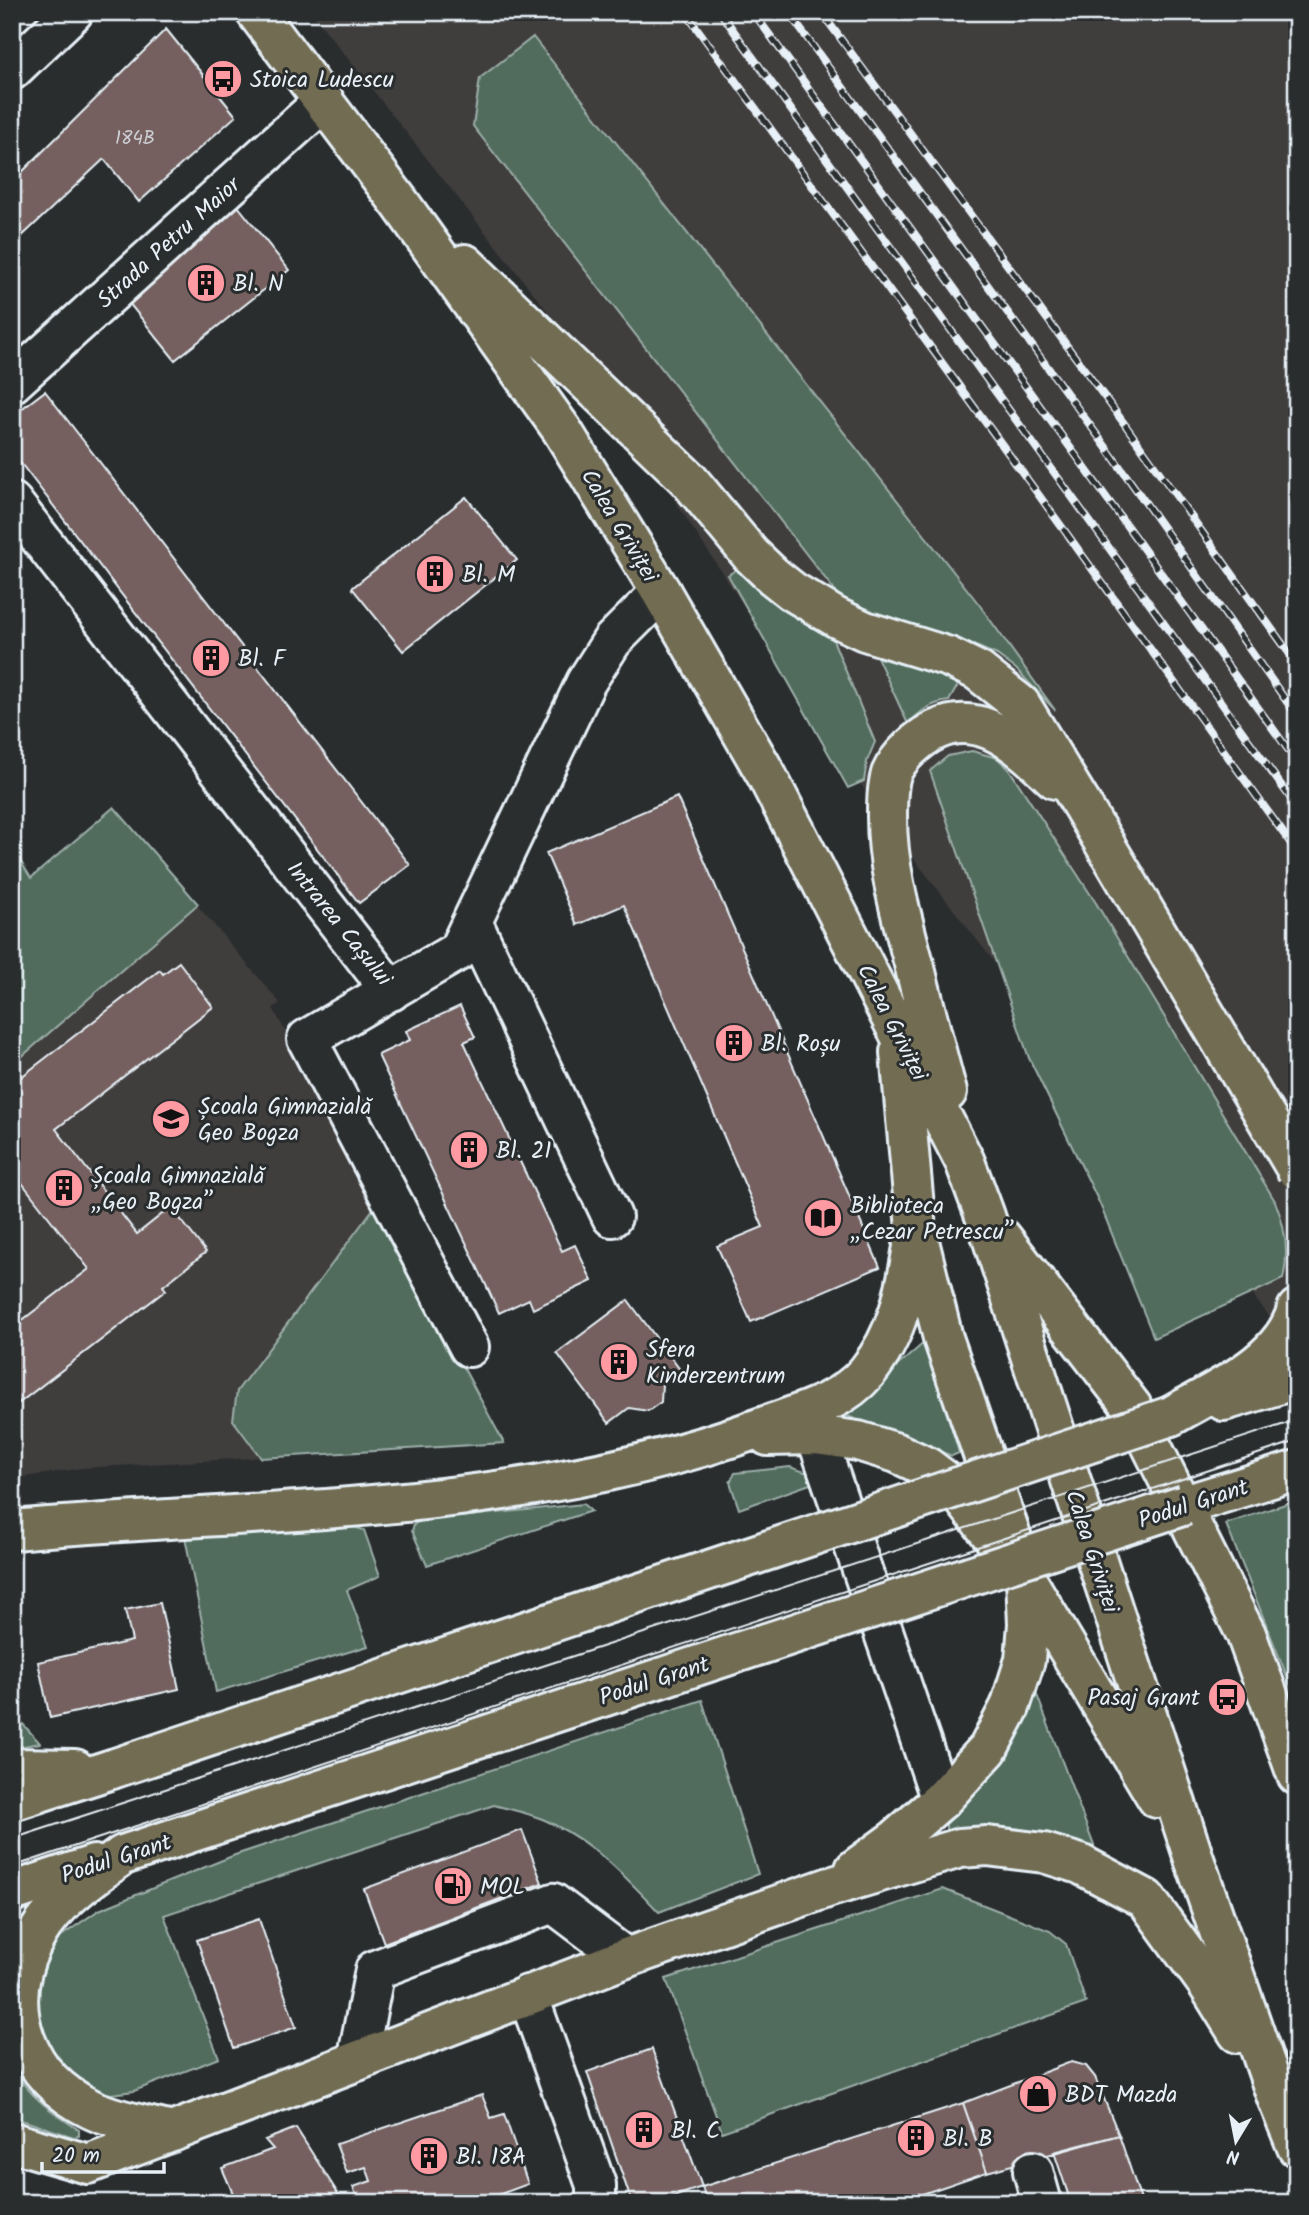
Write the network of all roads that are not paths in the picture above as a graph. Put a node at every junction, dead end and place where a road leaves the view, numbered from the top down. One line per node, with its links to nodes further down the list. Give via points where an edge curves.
1 (73, 12): 3 (street)
2 (256, 12): 4 (main road, Calea Griviței)
3 (12, 71)
4 (324, 101): 5 (main road, Calea Griviței); 6 (street, Strada Petru Maior)
5 (400, 203): 8 (main road, Calea Griviței, via 562,430); 9 (main road, via 688,479 751,555 783,583 864,631 927,649 978,671 1021,705)
6 (12, 383)
7 (12, 502): 11 (street, Intrarea Cașului)
8 (661, 592): 10 (street, Intrarea Cașului, via 612,641 586,682); 12 (main road, Calea Griviței, via 766,776)
9 (1080, 802): 13 (main road, via 1006,737 974,724 949,724 927,734 890,776 887,824 893,884); 14 (main road, bridge)
10 (473, 924): 11 (street, Intrarea Cașului, via 458,951); 16 (street)
11 (391, 991): 19 (street, via 307,1039)
12 (898, 1031): 13 (main road, Calea Griviței); 17 (main road)
13 (965, 1162): 15 (main road, Calea Griviței)
14 (1297, 1170)
15 (985, 1216): 33 (main road, via 1132,1407 1246,1634); 37 (main road, Calea Griviței)
16 (612, 1217)
17 (916, 1229): 23 (main road, via 902,1309 866,1373 821,1406); 30 (main road, via 943,1338)
18 (1297, 1309): 21 (main road, via 1278,1344 1256,1367)
19 (469, 1347)
20 (1297, 1379): 21 (main road)
21 (1171, 1416): 32 (main road, bridge)
22 (816, 1435): 23 (main road); 30 (main road, via 858,1441 927,1467 955,1488); 34 (street)
23 (735, 1437): 27 (main road, via 620,1468 485,1492 374,1506)
24 (1297, 1470): 26 (main road, Podul Grant)
25 (1297, 1500): 26 (main road, via 1251,1495)
26 (1185, 1504): 36 (main road, Podul Grant, bridge)
27 (68, 1525): 28 (main road); 29 (main road)
28 (12, 1530)
29 (12, 1546)
30 (1026, 1579): 34 (main road, via 1024,1660 1010,1707 988,1749); 37 (main road)
31 (12, 1768): 32 (main road)
32 (112, 1769): 35 (main road)
33 (1297, 1775)
34 (941, 1800): 38 (main road)
35 (12, 1801)
36 (123, 1855): 39 (main road, Podul Grant); 44 (main road, via 74,1890 44,1923 23,1960 18,2024 35,2064 58,2089 92,2110)
37 (1194, 1859): 43 (main road, Calea Griviței)
38 (830, 1887): 40 (main road); 43 (main road, via 960,1848 987,1846 1044,1853 1080,1864 1146,1899 1207,1983)
39 (12, 1892)
40 (626, 1958): 41 (main road); 42 (street, via 554,1903 375,1970)
41 (528, 1996): 42 (main road); 47 (street, via 596,2185)
42 (357, 2061): 44 (main road)
43 (1278, 2098): 46 (main road, Calea Griviței)
44 (173, 2132): 45 (main road, via 88,2164)
45 (12, 2142)
46 (1297, 2147)
47 (596, 2203)

